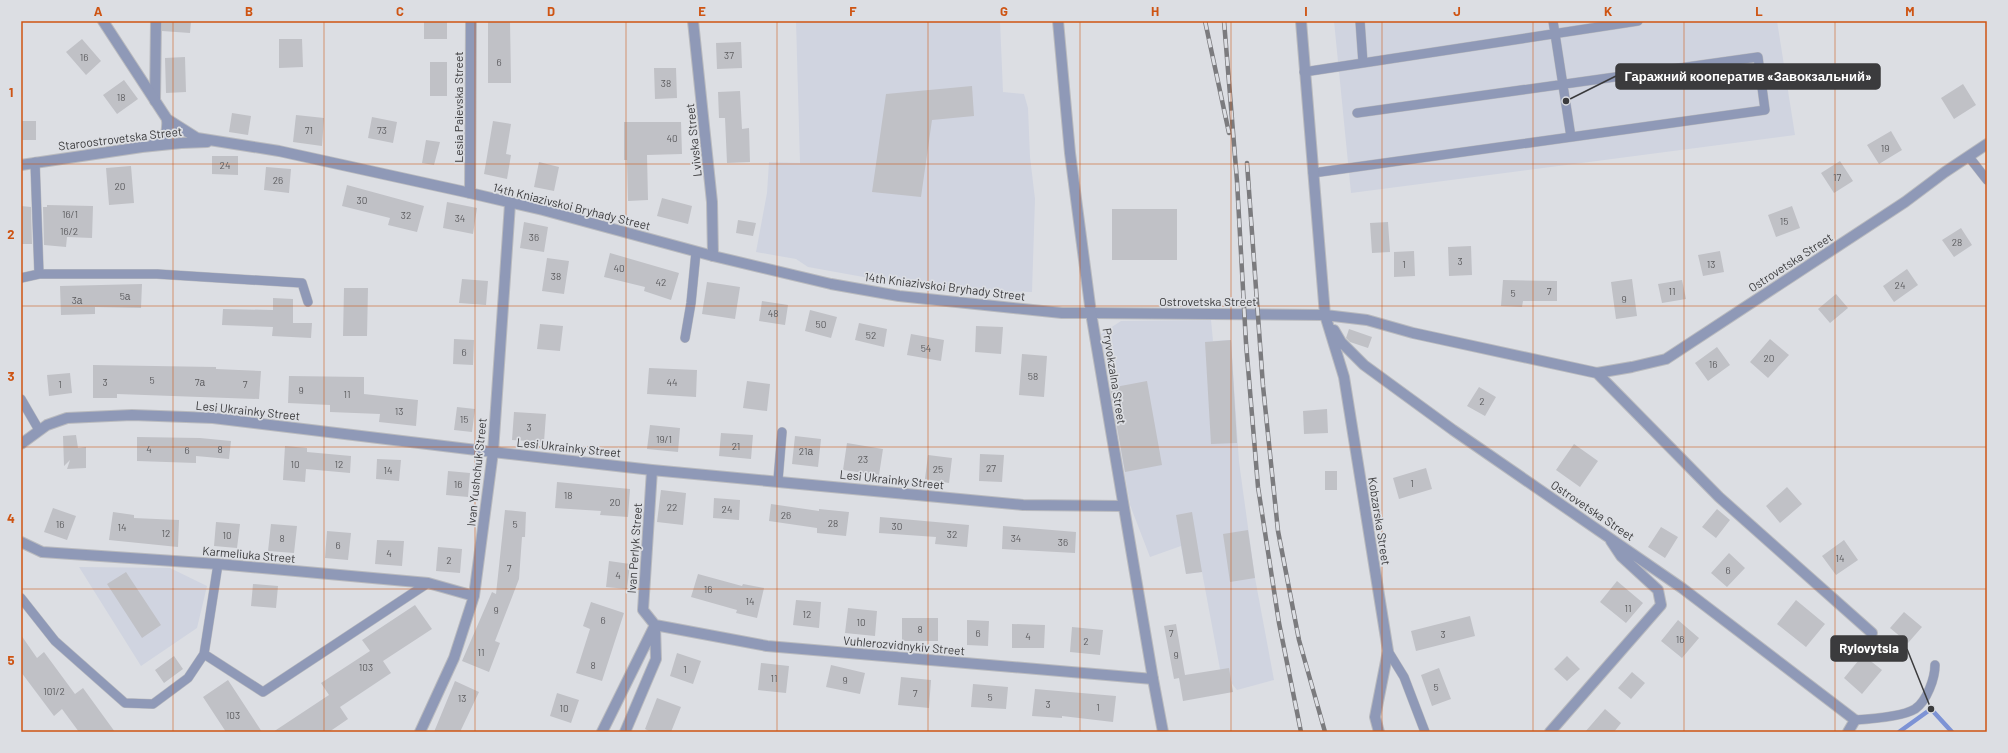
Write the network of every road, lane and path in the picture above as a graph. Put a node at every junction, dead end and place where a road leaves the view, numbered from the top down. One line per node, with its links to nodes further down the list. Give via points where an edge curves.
1 (102, 21): 14 (street, 14th Kniazivskoi Bryhady Street)
2 (156, 21): 14 (street)
3 (471, 21): 26 (street, Lesia Paievska Street)
4 (693, 21): 29 (street, Lvivska Street, via 712,202)
5 (1058, 21): 33 (street, Pryvokzalna Street, via 1070,153)
6 (1301, 21): 12 (street)
7 (1360, 21): 11 (lane)
8 (1553, 21): 10 (lane)
9 (1638, 21): 10 (lane)
10 (1555, 34): 11 (lane); 13 (lane)
11 (1362, 64): 12 (lane)
12 (1304, 72): 24 (street)
13 (1563, 84): 15 (lane); 17 (lane); 17 (lane, via 1758,57 1766,110)
14 (155, 101): 16 (street, 14th Kniazivskoi Bryhady Street)
15 (1357, 113)
16 (167, 119): 18 (street, 14th Kniazivskoi Bryhady Street, via 197,138); 20 (street, via 168,128 162,140)
17 (1571, 137): 24 (lane)
18 (224, 142): 20 (street, Staroostrovetska Street); 26 (street, 14th Kniazivskoi Bryhady Street, via 279,151)
19 (1987, 144): 21 (street, Ostrovetska Street)
20 (142, 147): 22 (street, Staroostrovetska Street)
21 (1969, 157): 25 (lane); 36 (street, Ostrovetska Street, via 1666,359)
22 (34, 162): 23 (street, Staroostrovetska Street); 30 (lane)
23 (21, 164)
24 (1313, 174): 34 (street)
25 (1987, 180)
26 (470, 193): 27 (street, 14th Kniazivskoi Bryhady Street)
27 (510, 204): 28 (street, 14th Kniazivskoi Bryhady Street, via 543,210); 41 (street, Ivan Yushchuk Street)
28 (696, 252): 29 (street, 14th Kniazivskoi Bryhady Street); 35 (lane, via 692,303)
29 (713, 256): 33 (street, 14th Kniazivskoi Bryhady Street, via 831,284 899,296 1062,313)
30 (39, 274): 31 (lane); 32 (lane, via 157,274 302,283)
31 (22, 280)
32 (308, 302)
33 (1091, 313): 34 (street, Ostrovetska Street); 44 (street, Pryvokzalna Street)
34 (1325, 314): 36 (street, Ostrovetska Street, via 1367,320 1413,333); 45 (street, Ostrovetska Street, via 1341,342 1364,365); 53 (street, Kobzarska Street, via 1344,377)
35 (685, 338)
36 (1597, 373): 52 (street, via 1720,498)
37 (21, 399): 38 (lane)
38 (40, 430): 40 (street, Lesi Ukrainky Street); 41 (street, Lesi Ukrainky Street, via 67,418 86,416 213,418)
39 (782, 432): 43 (lane)
40 (21, 444)
41 (493, 452): 42 (street, Lesi Ukrainky Street); 49 (street, Ivan Yushchuk Street)
42 (652, 470): 43 (street, Lesi Ukrainky Street); 51 (street, Ivan Perlyk Street, via 644,610)
43 (778, 480): 44 (street, Lesi Ukrainky Street, via 1024,506)
44 (1123, 506): 56 (street, Pryvokzalna Street)
45 (1611, 540): 57 (street, Ostrovetska Street, via 1682,588); 64 (street, via 1621,556 1658,590 1661,605)
46 (21, 542): 47 (street, Karmeliuka Street, via 42,552)
47 (218, 564): 48 (street, Karmeliuka Street); 54 (lane)
48 (428, 583): 49 (street, Karmeliuka Street); 54 (lane, via 263,692)
49 (474, 596): 58 (street, Ivan Yushchuk Street, via 454,658)
50 (21, 598): 54 (lane, via 55,641 125,703 153,704 188,678)
51 (655, 625): 56 (street, Vuhlerozvidnykiv Street, via 767,646); 59 (street); 60 (street, via 656,660)
52 (1872, 633)
53 (1388, 652): 62 (street, Kobzarska Street, via 1375,717); 63 (lane, via 1404,677)
54 (204, 654)
55 (1935, 665): 57 (lane, via 1935,675 1927,693 1916,708 1891,716)
56 (1153, 679): 61 (street, Pryvokzalna Street)
57 (1855, 720): 65 (street)
58 (420, 732)
59 (602, 732)
60 (625, 732)
61 (1163, 732)
62 (1379, 732)
63 (1425, 732)
64 (1550, 732)
65 (1848, 732)

